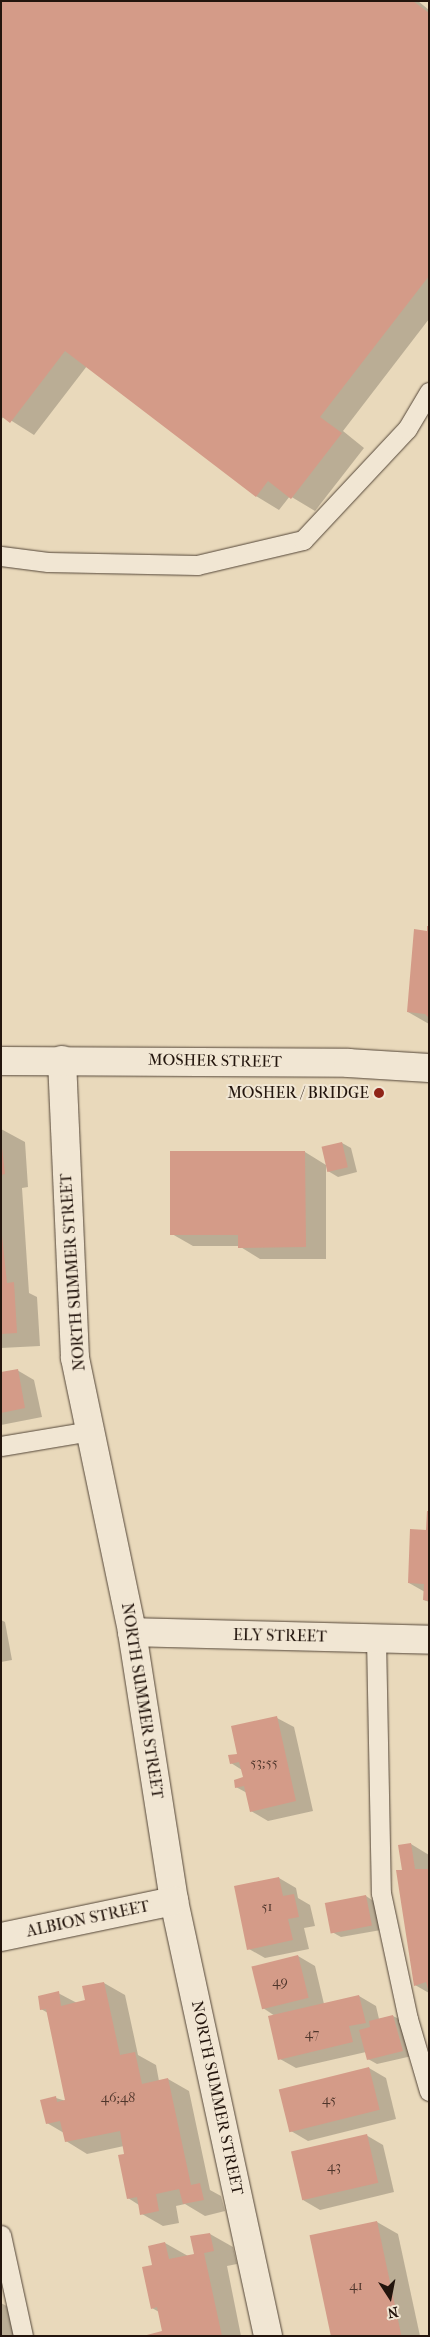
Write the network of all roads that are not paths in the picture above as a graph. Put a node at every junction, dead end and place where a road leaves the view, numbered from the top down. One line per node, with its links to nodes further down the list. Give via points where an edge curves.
1 (429, 392): 2 (lane, via 406,429 303,540 197,565 48,562)
2 (1, 556)
3 (62, 1060): 4 (street, MOSHER STREET); 5 (street, MOSHER STREET, via 348,1063); 6 (street, NORTH SUMMER STREET, via 75,1358)
4 (1, 1061)
5 (429, 1068)
6 (91, 1431): 7 (lane); 8 (street, NORTH SUMMER STREET)
7 (1, 1446)
8 (132, 1632): 9 (street, ELY STREET); 11 (street, NORTH SUMMER STREET)
9 (376, 1638): 10 (street, ELY STREET); 13 (lane, via 381,1893 408,2019)
10 (429, 1640)
11 (174, 1901): 12 (street, ALBION STREET); 16 (street, NORTH SUMMER STREET)
12 (1, 1937)
13 (429, 2091)
14 (1, 2235): 15 (lane)
15 (23, 2336)
16 (268, 2336)

